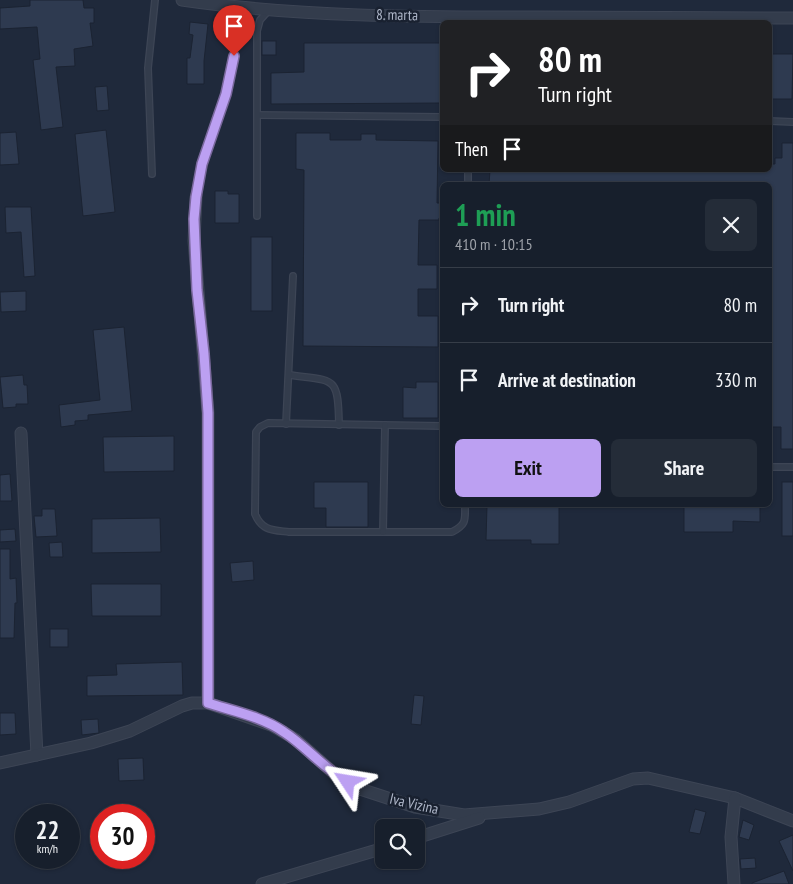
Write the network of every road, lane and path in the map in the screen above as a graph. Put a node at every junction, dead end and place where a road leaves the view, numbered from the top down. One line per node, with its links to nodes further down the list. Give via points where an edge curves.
1 (155, 0): 12 (lane, via 148,68)
2 (182, 0): 3 (street, 8. marta)
3 (236, 7): 4 (street, 8. marta); 13 (lane, via 232,66 202,164)
4 (269, 10): 6 (street, 8. marta); 8 (lane, via 260,20 257,31)
5 (793, 18): 7 (street, 8. marta)
6 (468, 20): 7 (street, 8. marta)
7 (668, 20)
8 (258, 115): 9 (lane); 14 (lane)
9 (440, 117)
10 (772, 121): 11 (lane)
11 (793, 122)
12 (152, 174)
13 (196, 197): 26 (street, via 194,241 208,413)
14 (257, 216)
15 (293, 276): 16 (lane)
16 (288, 375): 17 (lane); 18 (lane, via 327,380 335,386)
17 (286, 424): 18 (lane); 25 (lane, via 268,423 256,432 255,514 258,522 264,527 289,532)
18 (339, 425): 19 (lane)
19 (385, 425): 20 (lane); 25 (lane)
20 (440, 426)
21 (22, 433): 27 (street)
22 (772, 467): 23 (lane)
23 (793, 467)
24 (465, 507): 25 (lane, via 465,522 452,532)
25 (384, 532)
26 (208, 703): 27 (street, Iva Vizina, via 182,706 130,731); 30 (street, Iva Vizina, via 283,731 336,776 360,789 415,806 464,815)
27 (37, 755): 28 (street, Iva Vizina)
28 (0, 763)
29 (735, 798): 30 (street, Iva Vizina, via 648,778 632,779 569,802); 31 (street, Iva Vizina); 35 (street, via 731,837)
30 (495, 813): 32 (street)
31 (793, 821)
32 (425, 835)
33 (375, 851): 34 (street)
34 (262, 884)
35 (734, 884)

